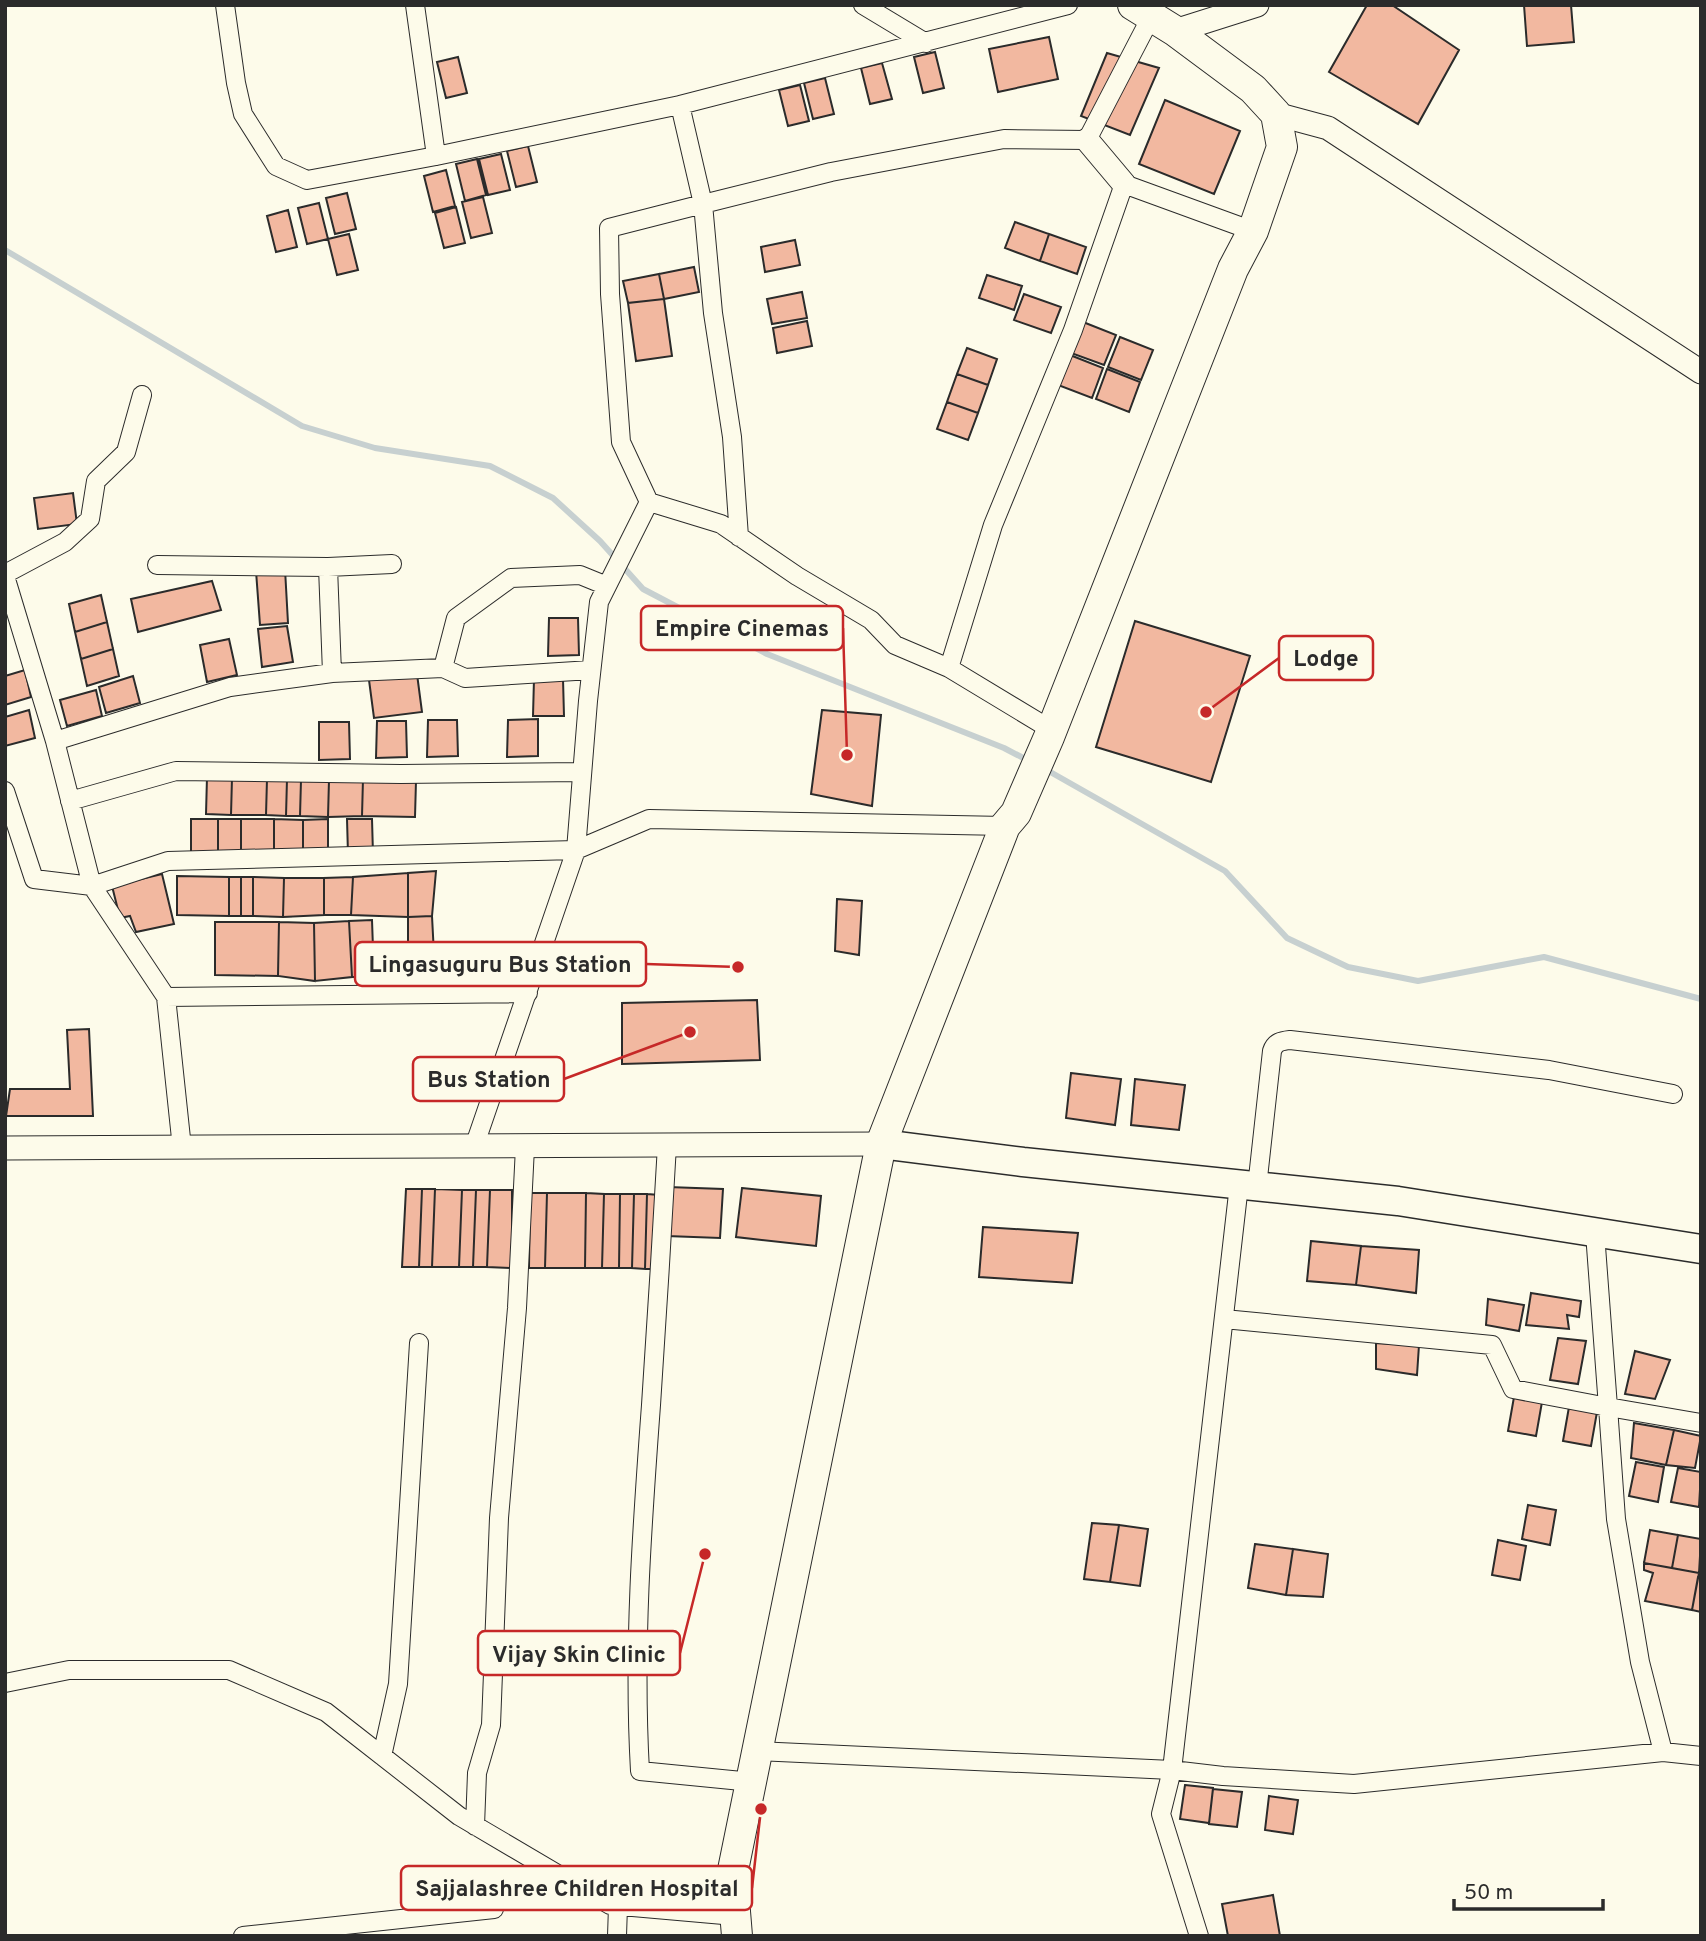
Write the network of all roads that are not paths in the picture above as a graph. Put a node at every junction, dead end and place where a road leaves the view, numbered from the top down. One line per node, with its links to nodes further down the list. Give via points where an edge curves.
1 (225, 5): 12 (street, via 243,114 276,166 306,180)
2 (415, 5): 12 (street)
3 (863, 5): 8 (street)
4 (1068, 5): 8 (street)
5 (1257, 5): 6 (street)
6 (1229, 10): 7 (street)
7 (1153, 18): 10 (highway, via 1253,89); 11 (street)
8 (926, 43): 9 (street)
9 (680, 105): 12 (street); 14 (street)
10 (1276, 114): 15 (highway, via 1282,147); 16 (street, via 1328,128)
11 (1087, 140): 13 (street); 14 (street, via 1004,139 831,172)
12 (436, 156)
13 (1124, 184): 15 (street); 26 (street, via 1073,330 993,525)
14 (703, 204): 18 (street, via 609,228 621,442); 19 (street, via 713,313 732,437)
15 (1253, 231): 29 (highway, via 1233,269)
16 (1701, 372)
17 (142, 395): 23 (street, via 126,452 96,481 90,519 65,542)
18 (649, 502): 19 (street, via 721,524); 24 (street)
19 (739, 537): 26 (street, via 871,620 895,645)
20 (392, 564): 22 (street)
21 (157, 565): 22 (street)
22 (328, 567): 28 (street)
23 (5, 575): 30 (street)
24 (603, 594): 25 (street, via 580,575 511,578 456,618); 27 (street)
25 (443, 668): 27 (street, via 466,678); 28 (street)
26 (949, 668): 29 (street)
27 (591, 670): 31 (street)
28 (332, 673): 30 (street, via 230,687)
29 (1049, 733): 34 (highway)
30 (55, 741): 33 (street)
31 (582, 772): 33 (street, via 176,771); 35 (street)
32 (5, 791): 36 (street, via 33,879)
33 (70, 801): 36 (street)
34 (1011, 820): 35 (street, via 649,819); 40 (highway)
35 (576, 850): 36 (street, via 168,861); 37 (street)
36 (92, 886): 38 (street)
37 (528, 993): 38 (street); 43 (street)
38 (166, 997): 42 (street)
39 (1674, 1094): 46 (street, via 1549,1070 1281,1041 1272,1051)
40 (881, 1144): 41 (street); 46 (main road); 54 (highway)
41 (667, 1145): 44 (street); 59 (street, via 638,1584 640,1771)
42 (181, 1147): 43 (street); 45 (street)
43 (474, 1147): 44 (street)
44 (525, 1147): 60 (street, via 499,1518 491,1725 477,1773)
45 (5, 1148)
46 (1248, 1186): 47 (main road, via 1398,1201); 49 (street)
47 (1595, 1233): 48 (main road); 51 (street)
48 (1701, 1249)
49 (1224, 1319): 51 (street, via 1492,1345 1513,1389); 58 (street)
50 (419, 1343): 56 (street, via 398,1684)
51 (1608, 1407): 52 (street); 55 (street, via 1616,1519 1640,1662)
52 (1701, 1423)
53 (5, 1683): 56 (street, via 69,1670 229,1670 326,1712)
54 (758, 1751): 58 (street); 59 (highway)
55 (1663, 1752): 57 (street); 58 (street, via 1354,1784)
56 (382, 1756): 60 (street)
57 (1701, 1756)
58 (1172, 1770): 66 (street, via 1161,1814)
59 (752, 1782): 63 (highway, via 732,1875)
60 (475, 1826): 61 (street)
61 (618, 1906): 63 (street); 65 (street)
62 (494, 1909): 64 (street)
63 (736, 1926)
64 (243, 1936)
65 (617, 1936)
66 (1199, 1936)

